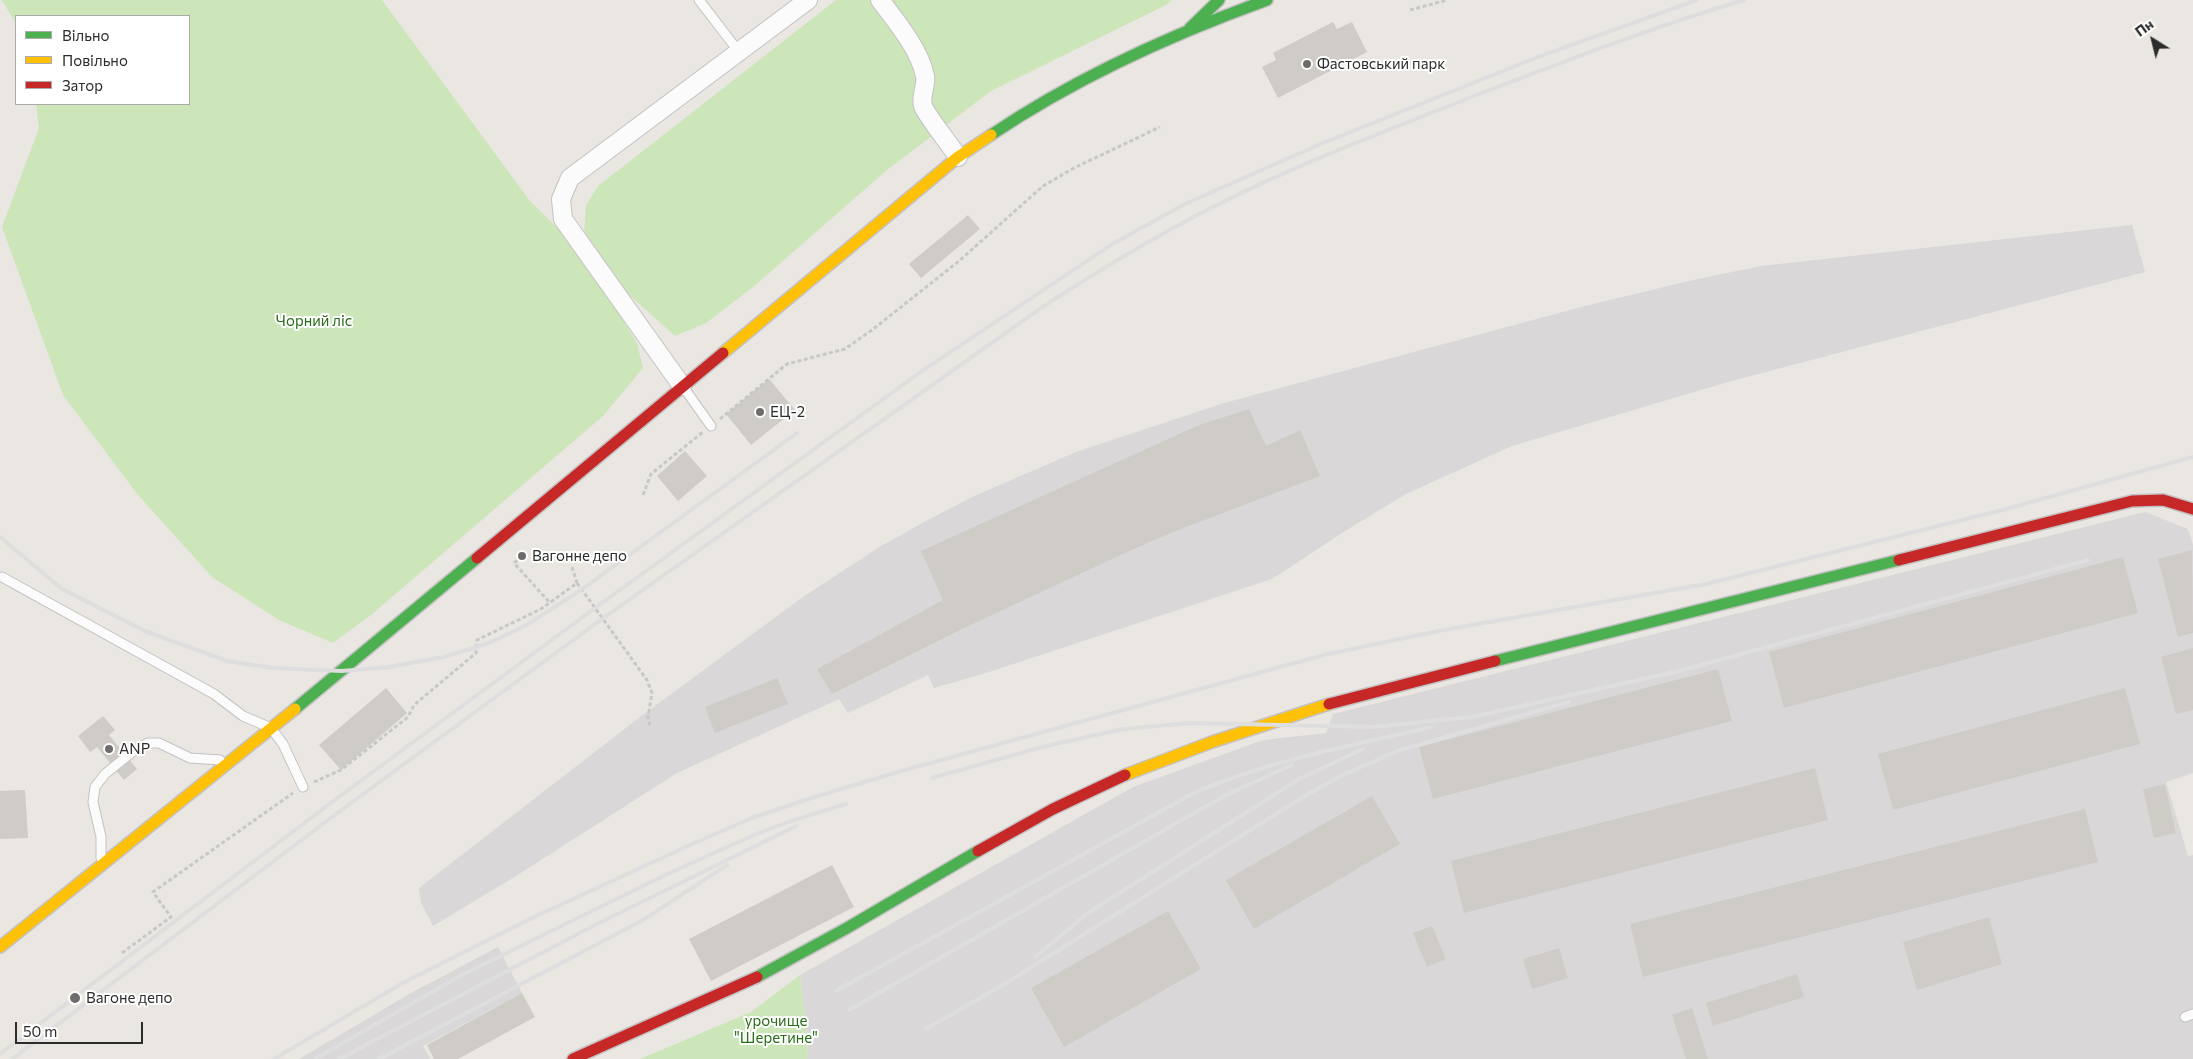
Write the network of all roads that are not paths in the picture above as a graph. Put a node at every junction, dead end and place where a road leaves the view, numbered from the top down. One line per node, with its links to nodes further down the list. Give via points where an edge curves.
1 (699, 0): 7 (lane)
2 (808, 0): 7 (street)
3 (880, 0): 8 (street, via 906,35 922,67 926,78 923,107)
4 (1219, 0): 6 (street)
5 (1267, 0): 6 (street)
6 (1190, 28): 8 (street, via 1042,101)
7 (739, 52): 9 (street, via 570,178 561,199 563,219)
8 (958, 157): 9 (street)
9 (682, 386): 10 (lane); 13 (street)
10 (711, 426)
11 (2193, 509): 18 (street, via 2164,499 2132,501 1346,699 1223,739 1091,790 1026,823 757,978)
12 (2, 577): 13 (lane, via 214,694 243,716)
13 (271, 728): 14 (street); 15 (lane, via 283,744)
14 (232, 760): 16 (street); 16 (lane, via 190,758 159,744 148,744 124,758 95,787 93,802 102,850)
15 (303, 787)
16 (99, 868): 17 (street)
17 (0, 947)
18 (573, 1059)

